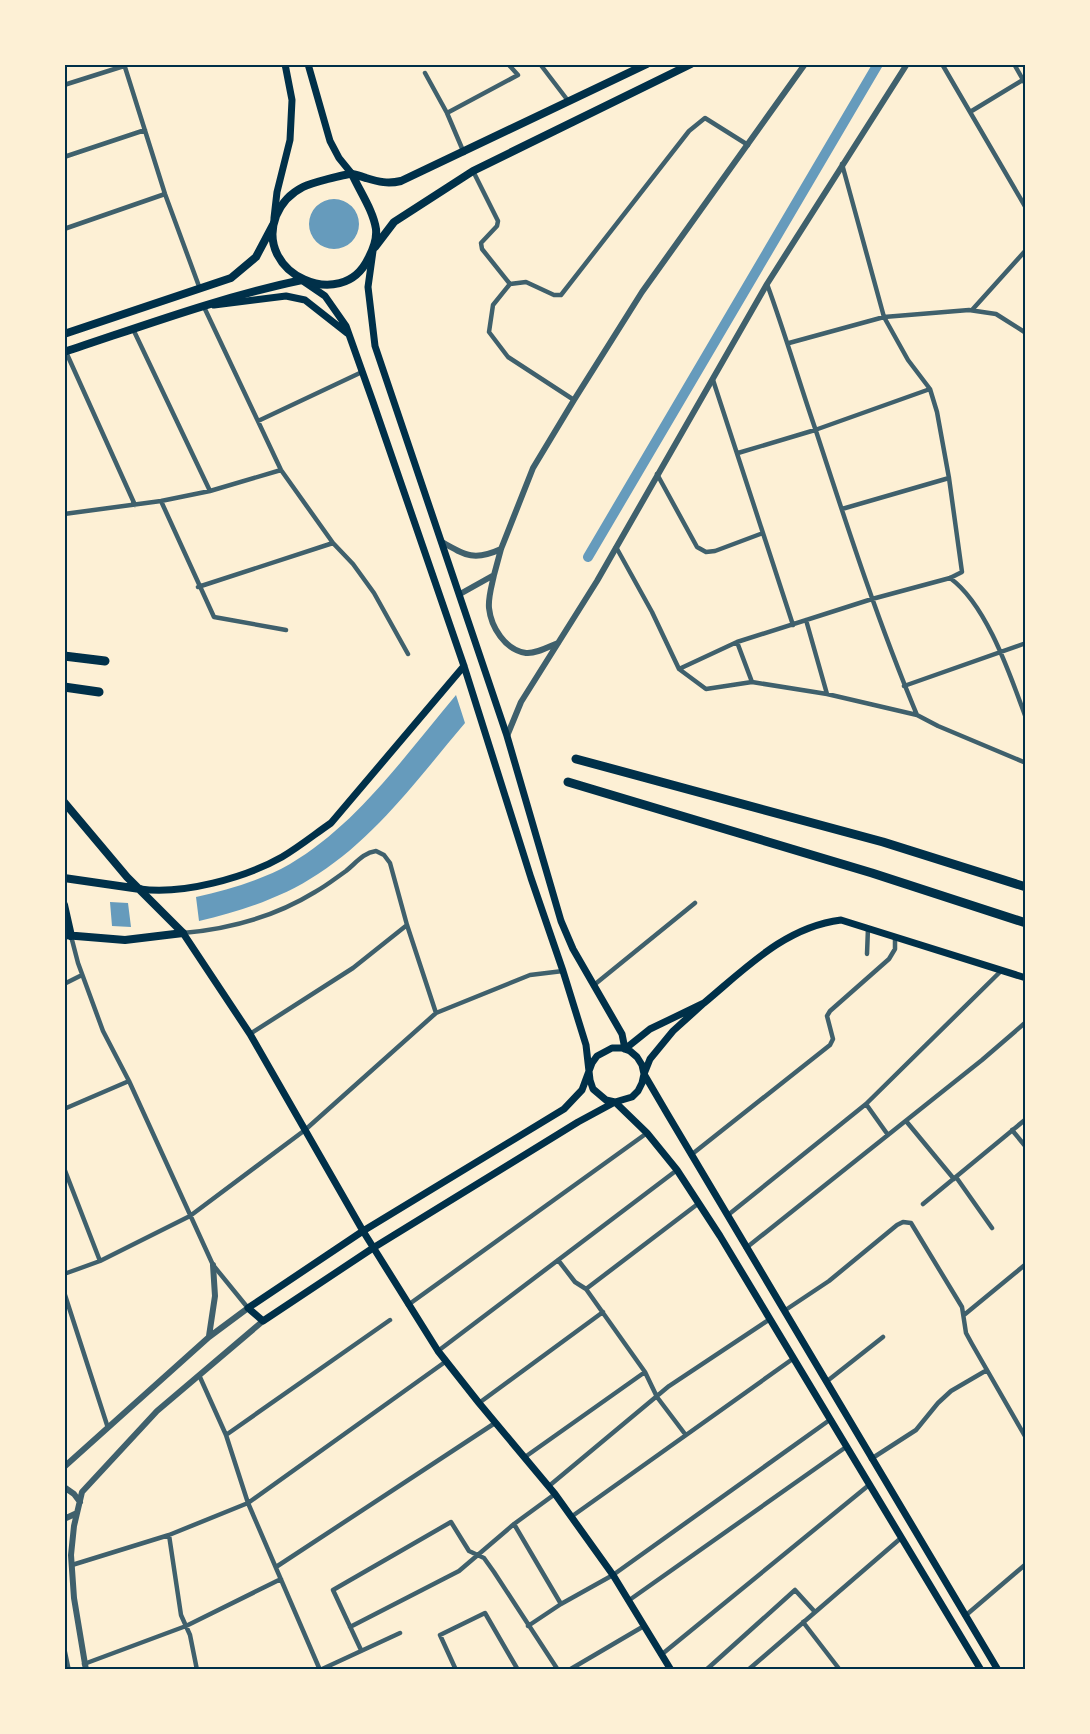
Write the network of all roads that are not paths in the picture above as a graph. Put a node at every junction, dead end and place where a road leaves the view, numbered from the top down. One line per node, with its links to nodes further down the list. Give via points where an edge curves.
1 (285, 64): 27 (main road, via 292,100 290,140)
2 (308, 64): 24 (main road, via 330,141)
3 (508, 64): 17 (street, via 518,75)
4 (540, 64): 15 (street)
5 (647, 64): 15 (main road)
6 (692, 64): 23 (main road)
7 (805, 64): 19 (street)
8 (907, 64): 22 (street)
9 (942, 64): 16 (street)
10 (1014, 64): 13 (street)
11 (124, 65): 14 (street); 18 (street)
12 (425, 73): 17 (street)
13 (1025, 81): 16 (street)
14 (64, 85)
15 (569, 102): 20 (main road)
16 (970, 112): 26 (street)
17 (447, 113): 20 (street)
18 (145, 130): 21 (street); 25 (street)
19 (748, 145): 33 (street, via 705,118 689,131 561,295 526,282); 47 (street, via 642,292)
20 (464, 153): 24 (main road, via 386,184)
21 (64, 157)
22 (842, 164): 32 (street); 37 (street)
23 (473, 171): 29 (main road, via 394,222); 33 (street, via 498,221 481,243 482,249)
24 (352, 174): 27 (main road, via 304,186 290,195); 29 (main road, via 372,214)
25 (165, 194): 28 (street); 34 (street)
26 (1026, 208)
27 (274, 223): 31 (main road, via 273,240 278,255 288,270); 34 (main road, via 254,260 231,278)
28 (64, 229)
29 (374, 248): 31 (main road, via 353,277 337,284 319,285); 60 (main road, via 368,287 375,346)
30 (1026, 250): 36 (street)
31 (302, 280): 35 (main road); 41 (main road, via 325,296)
32 (766, 284): 42 (street); 45 (street)
33 (510, 285): 47 (street, via 493,305 489,332 508,357)
34 (200, 289): 40 (main road)
35 (204, 307): 38 (main road); 41 (main road, via 286,296 305,300); 48 (street)
36 (972, 310): 37 (street); 39 (street, via 996,314)
37 (884, 317): 42 (street); 46 (street)
38 (133, 329): 43 (main road); 54 (street)
39 (1026, 333)
40 (64, 334)
41 (348, 335): 44 (main road)
42 (789, 343): 49 (street)
43 (65, 352): 56 (street)
44 (362, 372): 48 (street); 79 (main road)
45 (713, 380): 50 (street); 52 (street)
46 (930, 389): 49 (street); 53 (street)
47 (574, 400): 63 (street, via 533,468)
48 (258, 421): 51 (street)
49 (815, 430): 50 (street); 57 (street)
50 (738, 453): 59 (street)
51 (281, 470): 54 (street); 61 (street)
52 (657, 474): 59 (street, via 697,547 715,551); 62 (street)
53 (948, 478): 57 (street); 65 (street, via 962,572)
54 (210, 491): 55 (street)
55 (161, 501): 56 (street); 66 (street)
56 (135, 505): 58 (street)
57 (842, 509): 68 (street)
58 (64, 514)
59 (763, 533): 70 (street)
60 (442, 542): 63 (street, via 475,557); 67 (main road)
61 (333, 543): 66 (street); 76 (street, via 374,593)
62 (616, 547): 72 (street); 80 (street)
63 (501, 549): 64 (street)
64 (495, 575): 67 (street); 72 (street, via 489,609 502,639 527,653)
65 (950, 578): 68 (street); 75 (street, via 962,586)
66 (198, 587): 71 (street, via 214,617)
67 (460, 594): 88 (main road)
68 (872, 599): 69 (street); 82 (street)
69 (806, 620): 70 (street); 85 (street)
70 (793, 624): 73 (street)
71 (286, 630)
72 (558, 642): 88 (street, via 521,702)
73 (737, 642): 80 (street); 81 (street)
74 (1026, 643): 75 (street)
75 (1001, 651): 82 (street); 87 (street)
76 (408, 654)
77 (64, 656): 78 (highway)
78 (105, 661)
79 (464, 666): 95 (main road, via 331,823 305,842 281,858 211,884 155,892); 106 (main road)
80 (679, 669): 81 (street, via 706,689)
81 (752, 682): 85 (street)
82 (904, 686): 86 (street)
83 (64, 687): 84 (highway)
84 (99, 692)
85 (827, 694): 86 (street)
86 (917, 715): 90 (street)
87 (1026, 718)
88 (507, 736): 110 (main road, via 561,921)
89 (576, 759): 94 (highway, via 883,842)
90 (1026, 763)
91 (568, 782): 98 (highway)
92 (64, 802): 95 (main road)
93 (64, 878): 95 (main road)
94 (1026, 887)
95 (140, 890): 101 (main road)
96 (695, 903): 110 (street)
97 (64, 905): 102 (main road)
98 (1026, 923)
99 (406, 925): 101 (street, via 390,863 376,851 367,852 315,892 282,909 235,925); 112 (street); 114 (street, via 353,968)
100 (868, 928): 103 (main road); 104 (street); 111 (main road, via 841,920 814,924 763,954)
101 (183, 933): 102 (main road, via 125,940); 114 (main road)
102 (68, 935): 107 (street)
103 (895, 937): 105 (main road); 129 (street, via 895,949 889,959 830,1011 830,1045)
104 (867, 954)
105 (1002, 970): 108 (main road); 120 (street)
106 (563, 971): 112 (street, via 530,975); 116 (main road, via 586,1045)
107 (82, 975): 109 (street); 118 (street, via 103,1030)
108 (1026, 978)
109 (64, 984)
110 (594, 985): 115 (main road, via 622,1034)
111 (704, 1003): 115 (main road, via 650,1029); 117 (main road, via 650,1059)
112 (436, 1013): 124 (street)
113 (1026, 1022): 123 (street)
114 (250, 1034): 124 (main road)
115 (625, 1049): 116 (main road, via 604,1051); 117 (main road, via 637,1057)
116 (589, 1072): 119 (main road, via 599,1095); 138 (main road, via 582,1090 564,1109)
117 (644, 1074): 119 (main road, via 632,1097); 129 (main road)
118 (129, 1081): 121 (street); 136 (street)
119 (615, 1102): 126 (main road); 139 (main road)
120 (866, 1104): 127 (street); 135 (street)
121 (64, 1109)
122 (1026, 1119): 125 (street)
123 (906, 1121): 127 (street); 132 (street)
124 (305, 1130): 136 (street); 138 (main road)
125 (1012, 1130): 128 (street); 132 (street)
126 (647, 1133): 131 (main road); 148 (street)
127 (888, 1135): 140 (street)
128 (1026, 1147)
129 (692, 1155): 135 (main road)
130 (64, 1168): 142 (street)
131 (677, 1170): 133 (main road); 141 (street)
132 (955, 1178): 134 (street); 137 (street)
133 (699, 1203): 146 (street); 153 (main road)
134 (923, 1204)
135 (728, 1215): 140 (main road)
136 (190, 1216): 142 (street); 144 (street)
137 (992, 1228)
138 (363, 1231): 139 (main road); 149 (main road)
139 (373, 1248): 148 (main road); 155 (main road)
140 (746, 1248): 150 (main road)
141 (558, 1260): 146 (street, via 575,1282); 158 (street)
142 (100, 1261): 145 (street)
143 (1026, 1264): 152 (street)
144 (213, 1265): 149 (street); 156 (street, via 215,1296)
145 (64, 1274)
146 (586, 1289): 151 (street)
147 (64, 1292): 169 (street)
148 (408, 1305): 158 (main road)
149 (248, 1308): 155 (main road); 156 (street)
150 (784, 1311): 152 (street, via 907,1221); 164 (main road)
151 (603, 1312): 162 (street); 166 (street)
152 (964, 1316): 161 (street, via 966,1333)
153 (770, 1319): 159 (main road); 165 (street)
154 (390, 1320): 171 (street)
155 (263, 1321): 163 (street)
156 (209, 1337): 169 (street)
157 (883, 1337): 164 (street)
158 (438, 1351): 160 (main road)
159 (794, 1358): 167 (main road); 170 (street)
160 (445, 1362): 166 (main road); 182 (street)
161 (987, 1370): 172 (street); 175 (street, via 951,1391 916,1430)
162 (645, 1372): 165 (street); 174 (street)
163 (199, 1375): 171 (street); 181 (street, via 128,1441 82,1492)
164 (826, 1382): 175 (main road)
165 (657, 1396): 170 (street); 178 (street)
166 (479, 1403): 168 (main road)
167 (831, 1419): 173 (main road); 193 (street)
168 (495, 1423): 174 (main road); 192 (street)
169 (108, 1428): 176 (street)
170 (686, 1434): 184 (street)
171 (226, 1435): 182 (street)
172 (1026, 1438)
173 (846, 1447): 177 (main road); 195 (street)
174 (525, 1457): 178 (main road)
175 (871, 1459): 198 (main road)
176 (64, 1467)
177 (869, 1485): 188 (main road); 207 (street)
178 (549, 1486): 180 (main road)
179 (64, 1487): 181 (street)
180 (555, 1494): 184 (main road); 186 (street)
181 (80, 1502): 183 (street)
182 (249, 1503): 187 (street); 192 (street)
183 (77, 1512): 185 (street); 191 (street)
184 (571, 1517): 193 (main road)
185 (64, 1519)
186 (514, 1524): 189 (street); 196 (street)
187 (169, 1535): 191 (street); 200 (street)
188 (901, 1538): 197 (street); 209 (main road)
189 (477, 1555): 201 (street, via 484,1558); 203 (street, via 459,1571); 203 (street, via 469,1551 451,1522 333,1590)
190 (1026, 1564): 198 (street)
191 (72, 1565): 208 (street)
192 (276, 1567): 194 (street)
193 (613, 1575): 195 (main road); 196 (street)
194 (281, 1579): 200 (street); 212 (street)
195 (628, 1601): 202 (main road)
196 (561, 1604): 201 (street)
197 (815, 1612): 199 (street); 218 (street, via 795,1590)
198 (964, 1616): 221 (main road)
199 (803, 1622): 219 (street); 220 (street)
200 (186, 1626): 208 (street); 211 (street)
201 (528, 1626): 215 (street)
202 (644, 1626): 207 (main road); 216 (street)
203 (350, 1627): 205 (street)
204 (400, 1634): 205 (street)
205 (361, 1650): 212 (street)
206 (64, 1651): 210 (street)
207 (661, 1655): 217 (main road)
208 (85, 1666)
209 (978, 1668)
210 (68, 1670)
211 (197, 1670)
212 (320, 1670)
213 (456, 1670): 214 (street, via 440,1635 485,1612)
214 (518, 1670)
215 (558, 1670)
216 (569, 1670)
217 (671, 1670)
218 (706, 1670)
219 (748, 1670)
220 (840, 1670)
221 (998, 1670)

